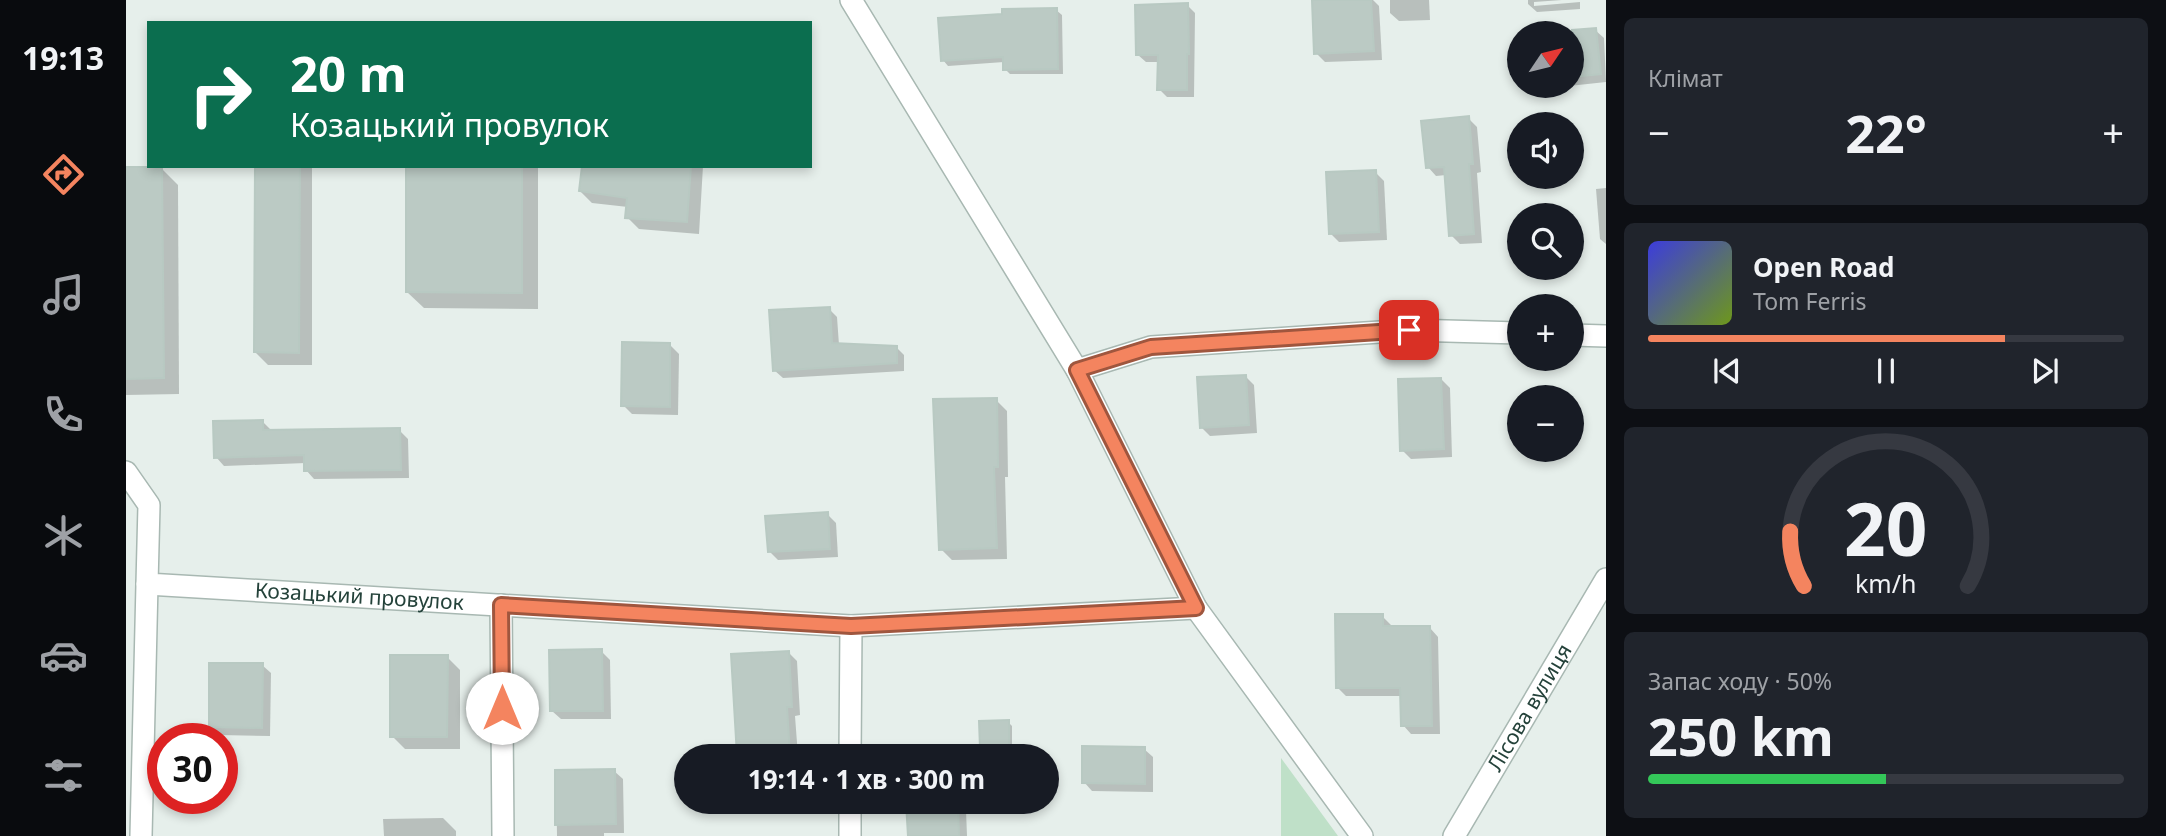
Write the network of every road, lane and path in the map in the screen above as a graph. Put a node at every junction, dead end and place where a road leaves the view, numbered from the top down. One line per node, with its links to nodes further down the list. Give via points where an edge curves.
1 (851, 0): 5 (street)
2 (1507, 333): 5 (street, via 1409,330 1151,347)
3 (1584, 335): 4 (street)
4 (1606, 336)
5 (1077, 370): 10 (street)
6 (126, 472): 8 (street, via 149,505)
7 (1606, 579): 18 (street, Лісова вулиця)
8 (147, 584): 9 (street, Козацький провулок); 14 (street)
9 (501, 605): 11 (street, Козацький провулок); 15 (street)
10 (1196, 608): 11 (street, Козацький провулок); 17 (street)
11 (851, 626): 12 (street)
12 (850, 744)
13 (850, 814): 16 (street)
14 (141, 836)
15 (503, 836)
16 (850, 836)
17 (1362, 836)
18 (1454, 836)

